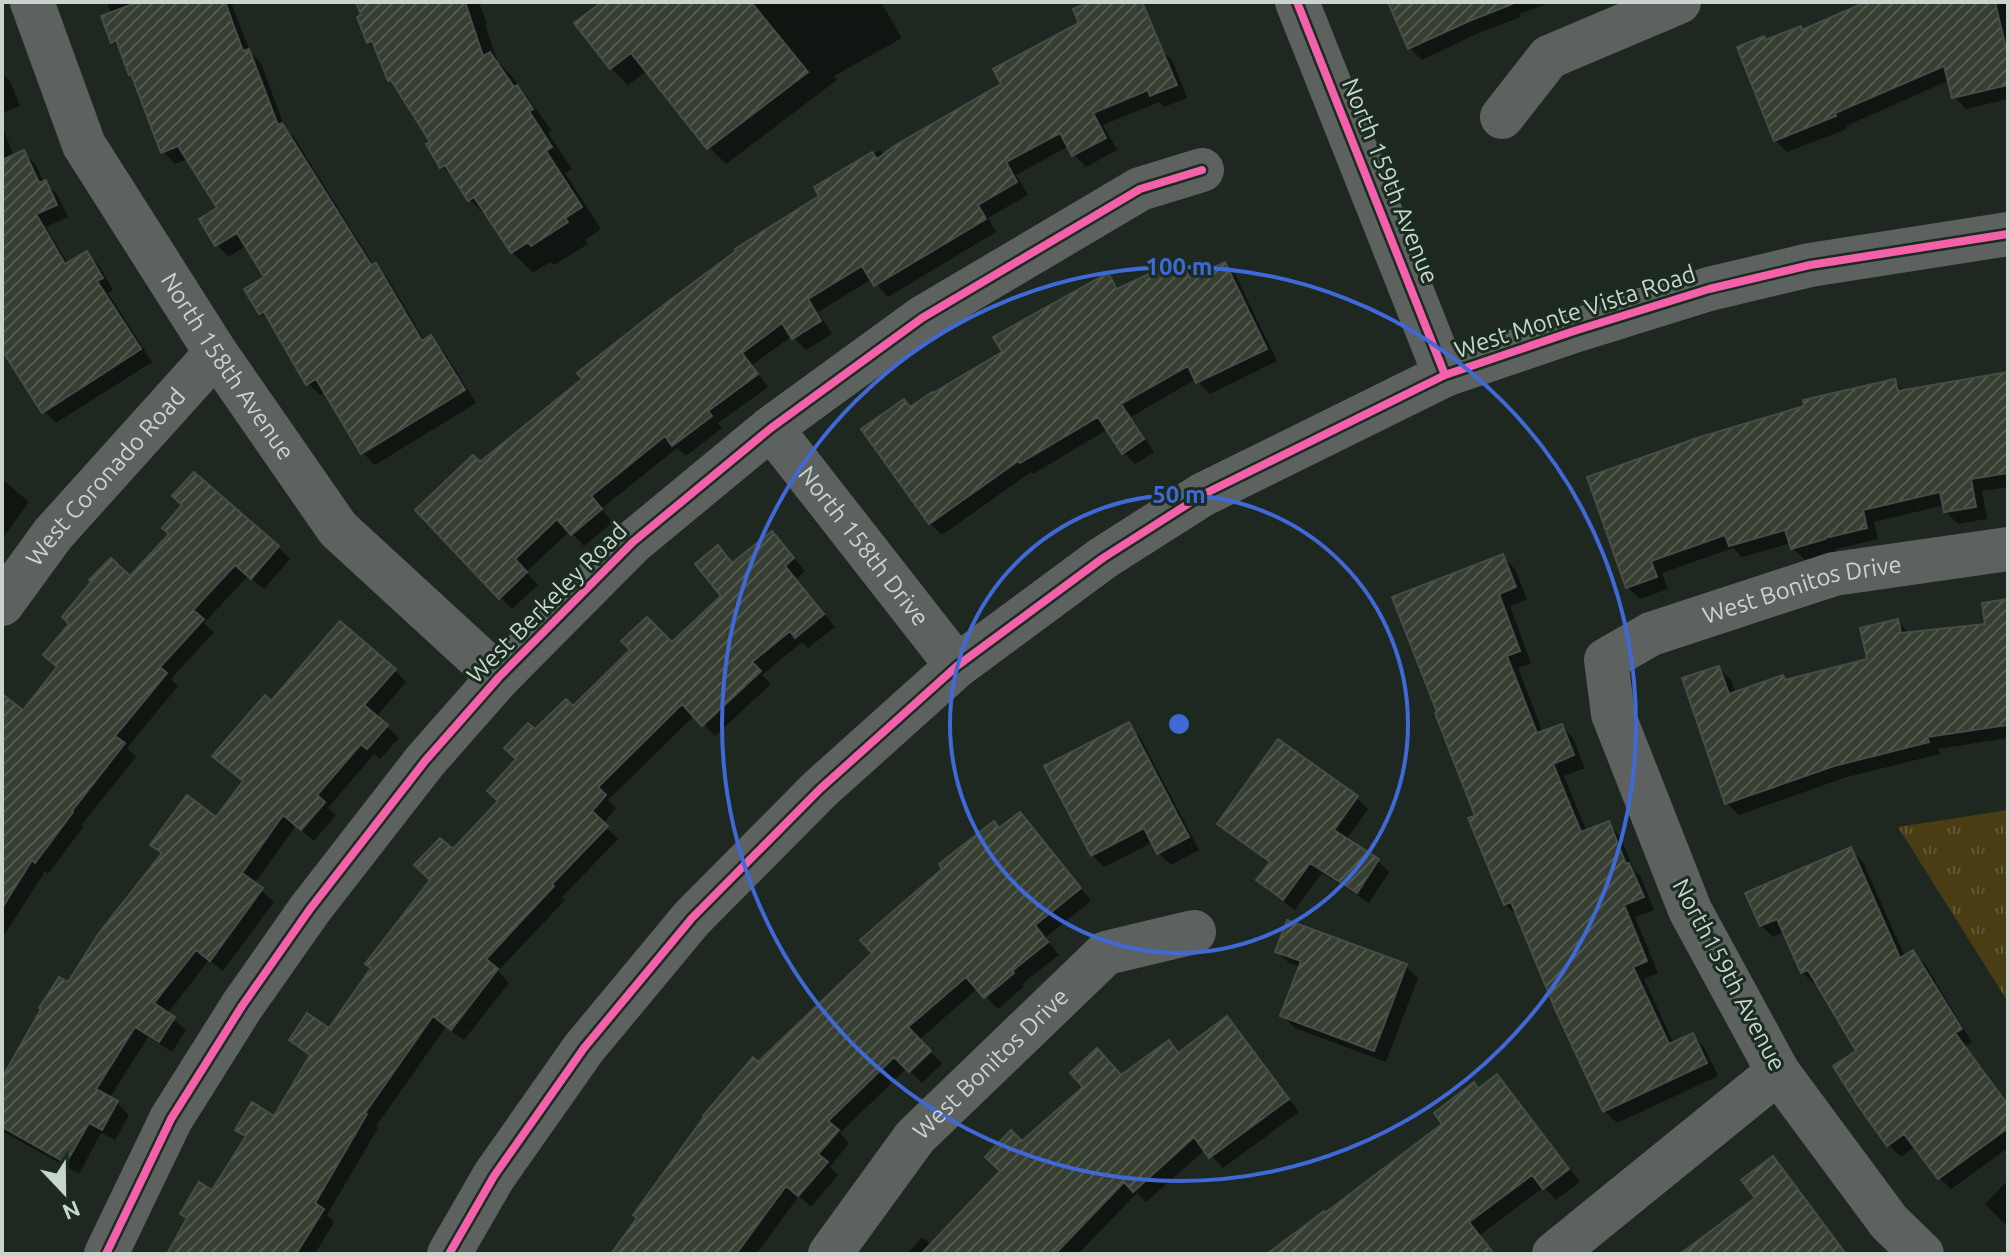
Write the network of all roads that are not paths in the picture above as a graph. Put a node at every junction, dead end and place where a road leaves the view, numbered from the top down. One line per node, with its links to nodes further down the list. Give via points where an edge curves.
1 (32, 2): 7 (street, North 158th Avenue, via 84,145)
2 (1297, 2): 8 (street, North 159th Avenue)
3 (1679, 2): 4 (street, via 1549,57)
4 (1502, 117)
5 (1202, 170): 9 (street, West Berkeley Road, via 1140,189 922,318)
6 (2008, 234): 8 (street, West Monte Vista Road, via 1810,265 1709,289)
7 (216, 353): 11 (street, West Coronado Road, via 53,534); 14 (street, North 158th Avenue, via 338,529)
8 (1445, 375): 13 (street, West Monte Vista Road, via 1202,495 1103,558)
9 (771, 428): 13 (street, North 158th Drive); 14 (street, West Berkeley Road, via 633,542)
10 (2008, 549): 12 (street, West Bonitos Drive, via 1834,574 1651,634)
11 (2, 604)
12 (1606, 660): 16 (street, North159th Avenue, via 1613,714 1690,910)
13 (957, 666): 18 (street, West Monte Vista Road, via 820,789 692,918 584,1048 494,1176)
14 (499, 677): 17 (street, West Berkeley Road, via 425,761 242,1006 171,1119)
15 (1194, 932): 19 (street, West Bonitos Drive, via 1106,953 915,1137)
16 (1778, 1072): 20 (street); 21 (street, North159th Avenue, via 1889,1222)
17 (106, 1254)
18 (449, 1254)
19 (830, 1254)
20 (1554, 1254)
21 (1922, 1254)

